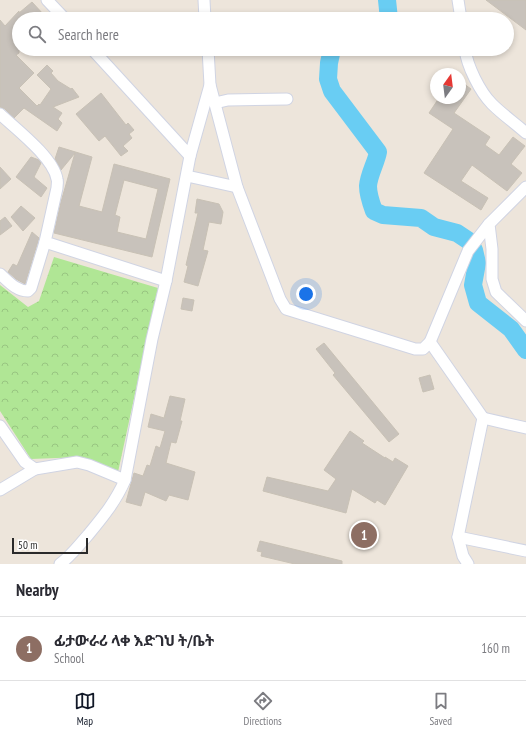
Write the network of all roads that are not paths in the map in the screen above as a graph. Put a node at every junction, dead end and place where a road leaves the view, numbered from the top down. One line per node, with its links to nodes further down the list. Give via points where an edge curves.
1 (47, 0): 4 (street)
2 (204, 0): 5 (street)
3 (458, 0): 6 (street)
4 (58, 12)
5 (205, 12)
6 (460, 12)
7 (98, 56): 15 (street)
8 (208, 56): 10 (street)
9 (467, 56): 14 (street, via 485,95)
10 (210, 85): 12 (street); 15 (street)
11 (287, 99): 12 (street, via 228,100)
12 (215, 103): 17 (street)
13 (0, 114): 20 (street, via 45,157 57,179)
14 (526, 133)
15 (190, 156): 16 (street)
16 (187, 176): 17 (street); 22 (street)
17 (237, 187): 24 (street, via 286,309 415,349 423,349)
18 (526, 187): 19 (street)
19 (489, 224): 23 (street, via 492,280 496,292); 24 (street, via 468,251)
20 (45, 242): 21 (street, via 32,288 28,292 15,287); 22 (street)
21 (0, 274)
22 (166, 281): 29 (street, via 152,339)
23 (526, 321)
24 (430, 342): 25 (street)
25 (482, 418): 27 (street); 31 (street)
26 (0, 426): 28 (street, via 25,462)
27 (526, 428)
28 (35, 469): 29 (street, via 77,462); 30 (street)
29 (125, 480): 33 (street, via 108,511)
30 (0, 490)
31 (458, 537): 32 (street); 35 (street)
32 (526, 551)
33 (73, 560): 34 (street)
34 (60, 564)
35 (468, 564)

